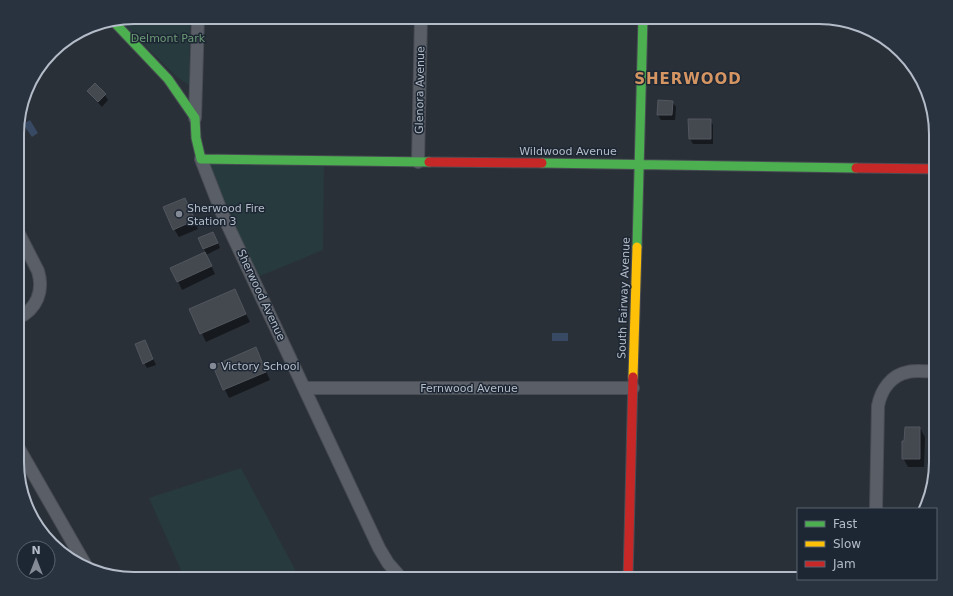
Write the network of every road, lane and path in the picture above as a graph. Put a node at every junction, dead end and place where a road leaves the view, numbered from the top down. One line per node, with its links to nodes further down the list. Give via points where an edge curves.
1 (198, 24): 5 (street)
2 (421, 24): 7 (street, Glenora Avenue)
3 (643, 24): 8 (street, South Fairway Avenue)
4 (117, 25): 5 (street, via 168,79)
5 (195, 118): 6 (street, Sherwood Avenue)
6 (201, 159): 7 (street, Wildwood Avenue); 13 (street, Sherwood Avenue, via 222,213)
7 (418, 162): 8 (street, Wildwood Avenue)
8 (640, 164): 9 (street, Wildwood Avenue); 14 (street, South Fairway Avenue)
9 (929, 169)
10 (24, 244): 11 (street, via 40,278 38,299)
11 (24, 315)
12 (929, 371): 16 (street, via 908,372 898,376 884,390 878,406)
13 (305, 388): 14 (street, Fernwood Avenue); 18 (street, Sherwood Avenue, via 379,548)
14 (633, 388): 19 (street, South Fairway Avenue)
15 (25, 470): 17 (street)
16 (876, 508)
17 (82, 559)
18 (396, 572)
19 (628, 572)

